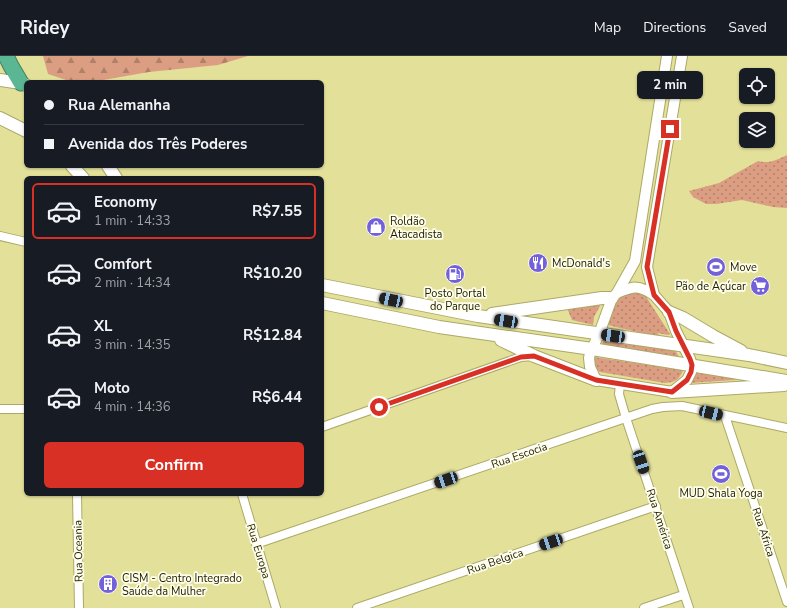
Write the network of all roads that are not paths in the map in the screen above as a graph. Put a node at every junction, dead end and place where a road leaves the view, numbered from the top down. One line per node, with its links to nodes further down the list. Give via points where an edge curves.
1 (6, 56): 5 (highway)
2 (667, 56): 13 (street, via 635,261)
3 (682, 56): 12 (street, via 647,267)
4 (0, 80): 5 (main road)
5 (24, 84)
6 (5, 120): 7 (main road); 8 (main road)
7 (24, 124)
8 (24, 130)
9 (0, 236): 10 (street)
10 (24, 242)
11 (324, 285): 16 (main road)
12 (654, 295): 13 (street, via 638,287); 15 (street)
13 (614, 296): 16 (main road); 18 (street)
14 (324, 303): 17 (main road, via 439,327)
15 (669, 312): 19 (street); 21 (main road)
16 (478, 316): 18 (main road)
17 (489, 334): 20 (main road); 22 (main road)
18 (599, 334): 19 (main road); 20 (street)
19 (684, 346): 21 (main road); 24 (street)
20 (592, 349): 24 (main road); 25 (street, via 589,363)
21 (749, 355): 23 (main road)
22 (534, 356): 25 (main road); 34 (street, via 521,357)
23 (787, 363)
24 (692, 365): 26 (main road); 29 (street, via 687,380)
25 (596, 380): 27 (street)
26 (787, 381)
27 (620, 384): 29 (street); 33 (street, Rua América, via 619,394)
28 (787, 385): 29 (main road)
29 (672, 392)
30 (0, 409): 31 (street)
31 (24, 409)
32 (725, 416): 33 (street, Rua Escocia, via 672,406 652,409); 35 (street, Rua Escocia); 41 (street, Rua Africa)
33 (626, 418): 38 (street, Rua América); 39 (street, Rua Escocia)
34 (324, 426)
35 (787, 428)
36 (77, 496): 42 (street, Rua Oceania)
37 (243, 496): 39 (street, Rua Europa)
38 (656, 506): 40 (street, Rua América); 44 (street, Rua Belgica)
39 (256, 544): 43 (street, Rua Europa)
40 (683, 595): 45 (street); 46 (street, Rua América)
41 (787, 602)
42 (79, 608)
43 (276, 608)
44 (357, 608)
45 (644, 608)
46 (688, 608)

